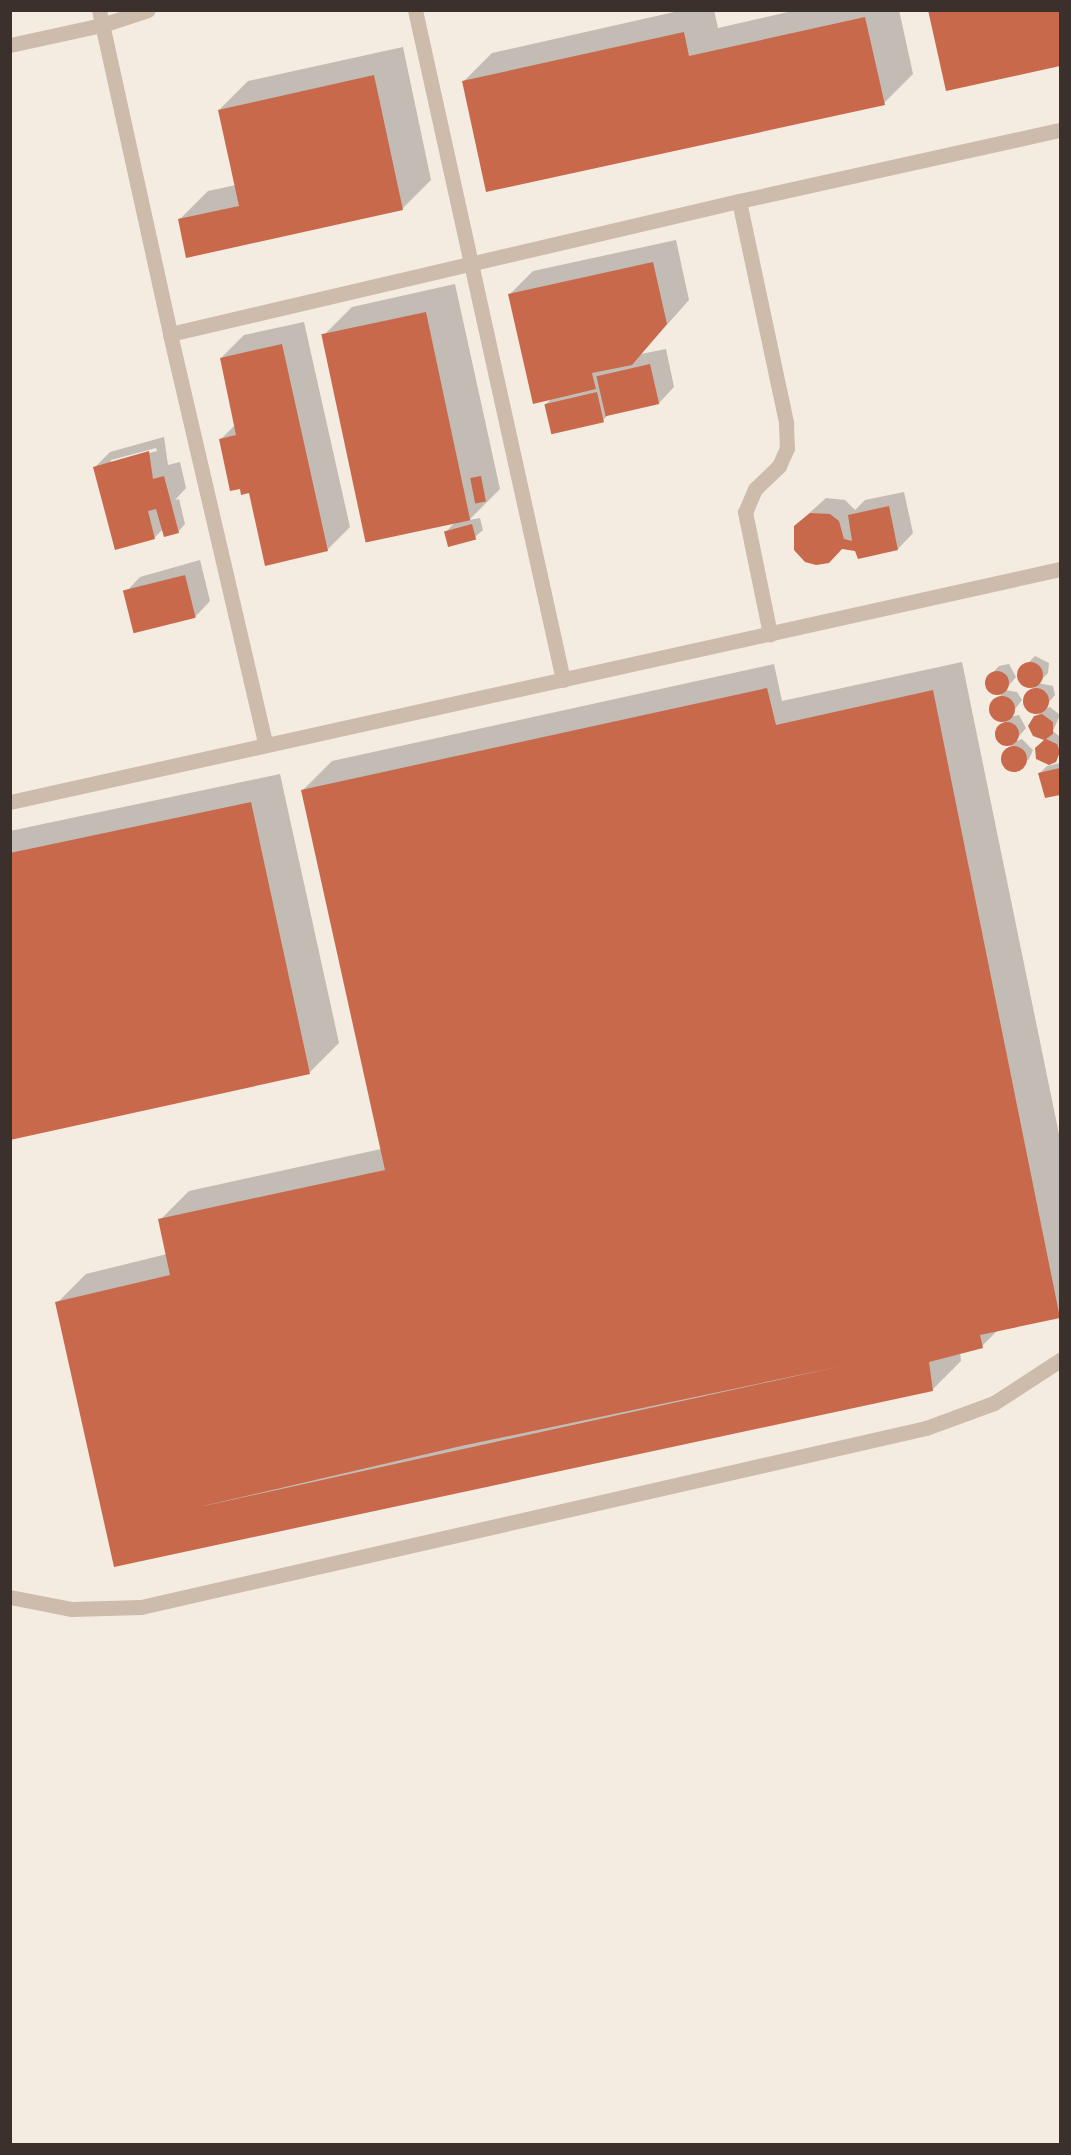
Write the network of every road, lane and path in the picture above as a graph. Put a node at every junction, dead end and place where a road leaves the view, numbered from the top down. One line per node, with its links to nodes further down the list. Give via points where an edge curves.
1 (148, 10): 3 (lane)
2 (415, 10): 7 (lane)
3 (101, 18): 4 (lane); 8 (lane)
4 (10, 45)
5 (1060, 130): 6 (lane)
6 (739, 201): 7 (lane); 10 (lane, via 786,423 787,448 780,466 755,489 745,512)
7 (471, 266): 8 (lane); 11 (lane)
8 (170, 334): 12 (lane)
9 (1060, 569): 10 (lane)
10 (770, 634): 11 (lane)
11 (563, 680): 12 (lane)
12 (266, 745): 13 (lane)
13 (10, 802)
14 (1060, 1360): 15 (lane, via 994,1403 926,1428 141,1607 72,1610)
15 (10, 1597)

